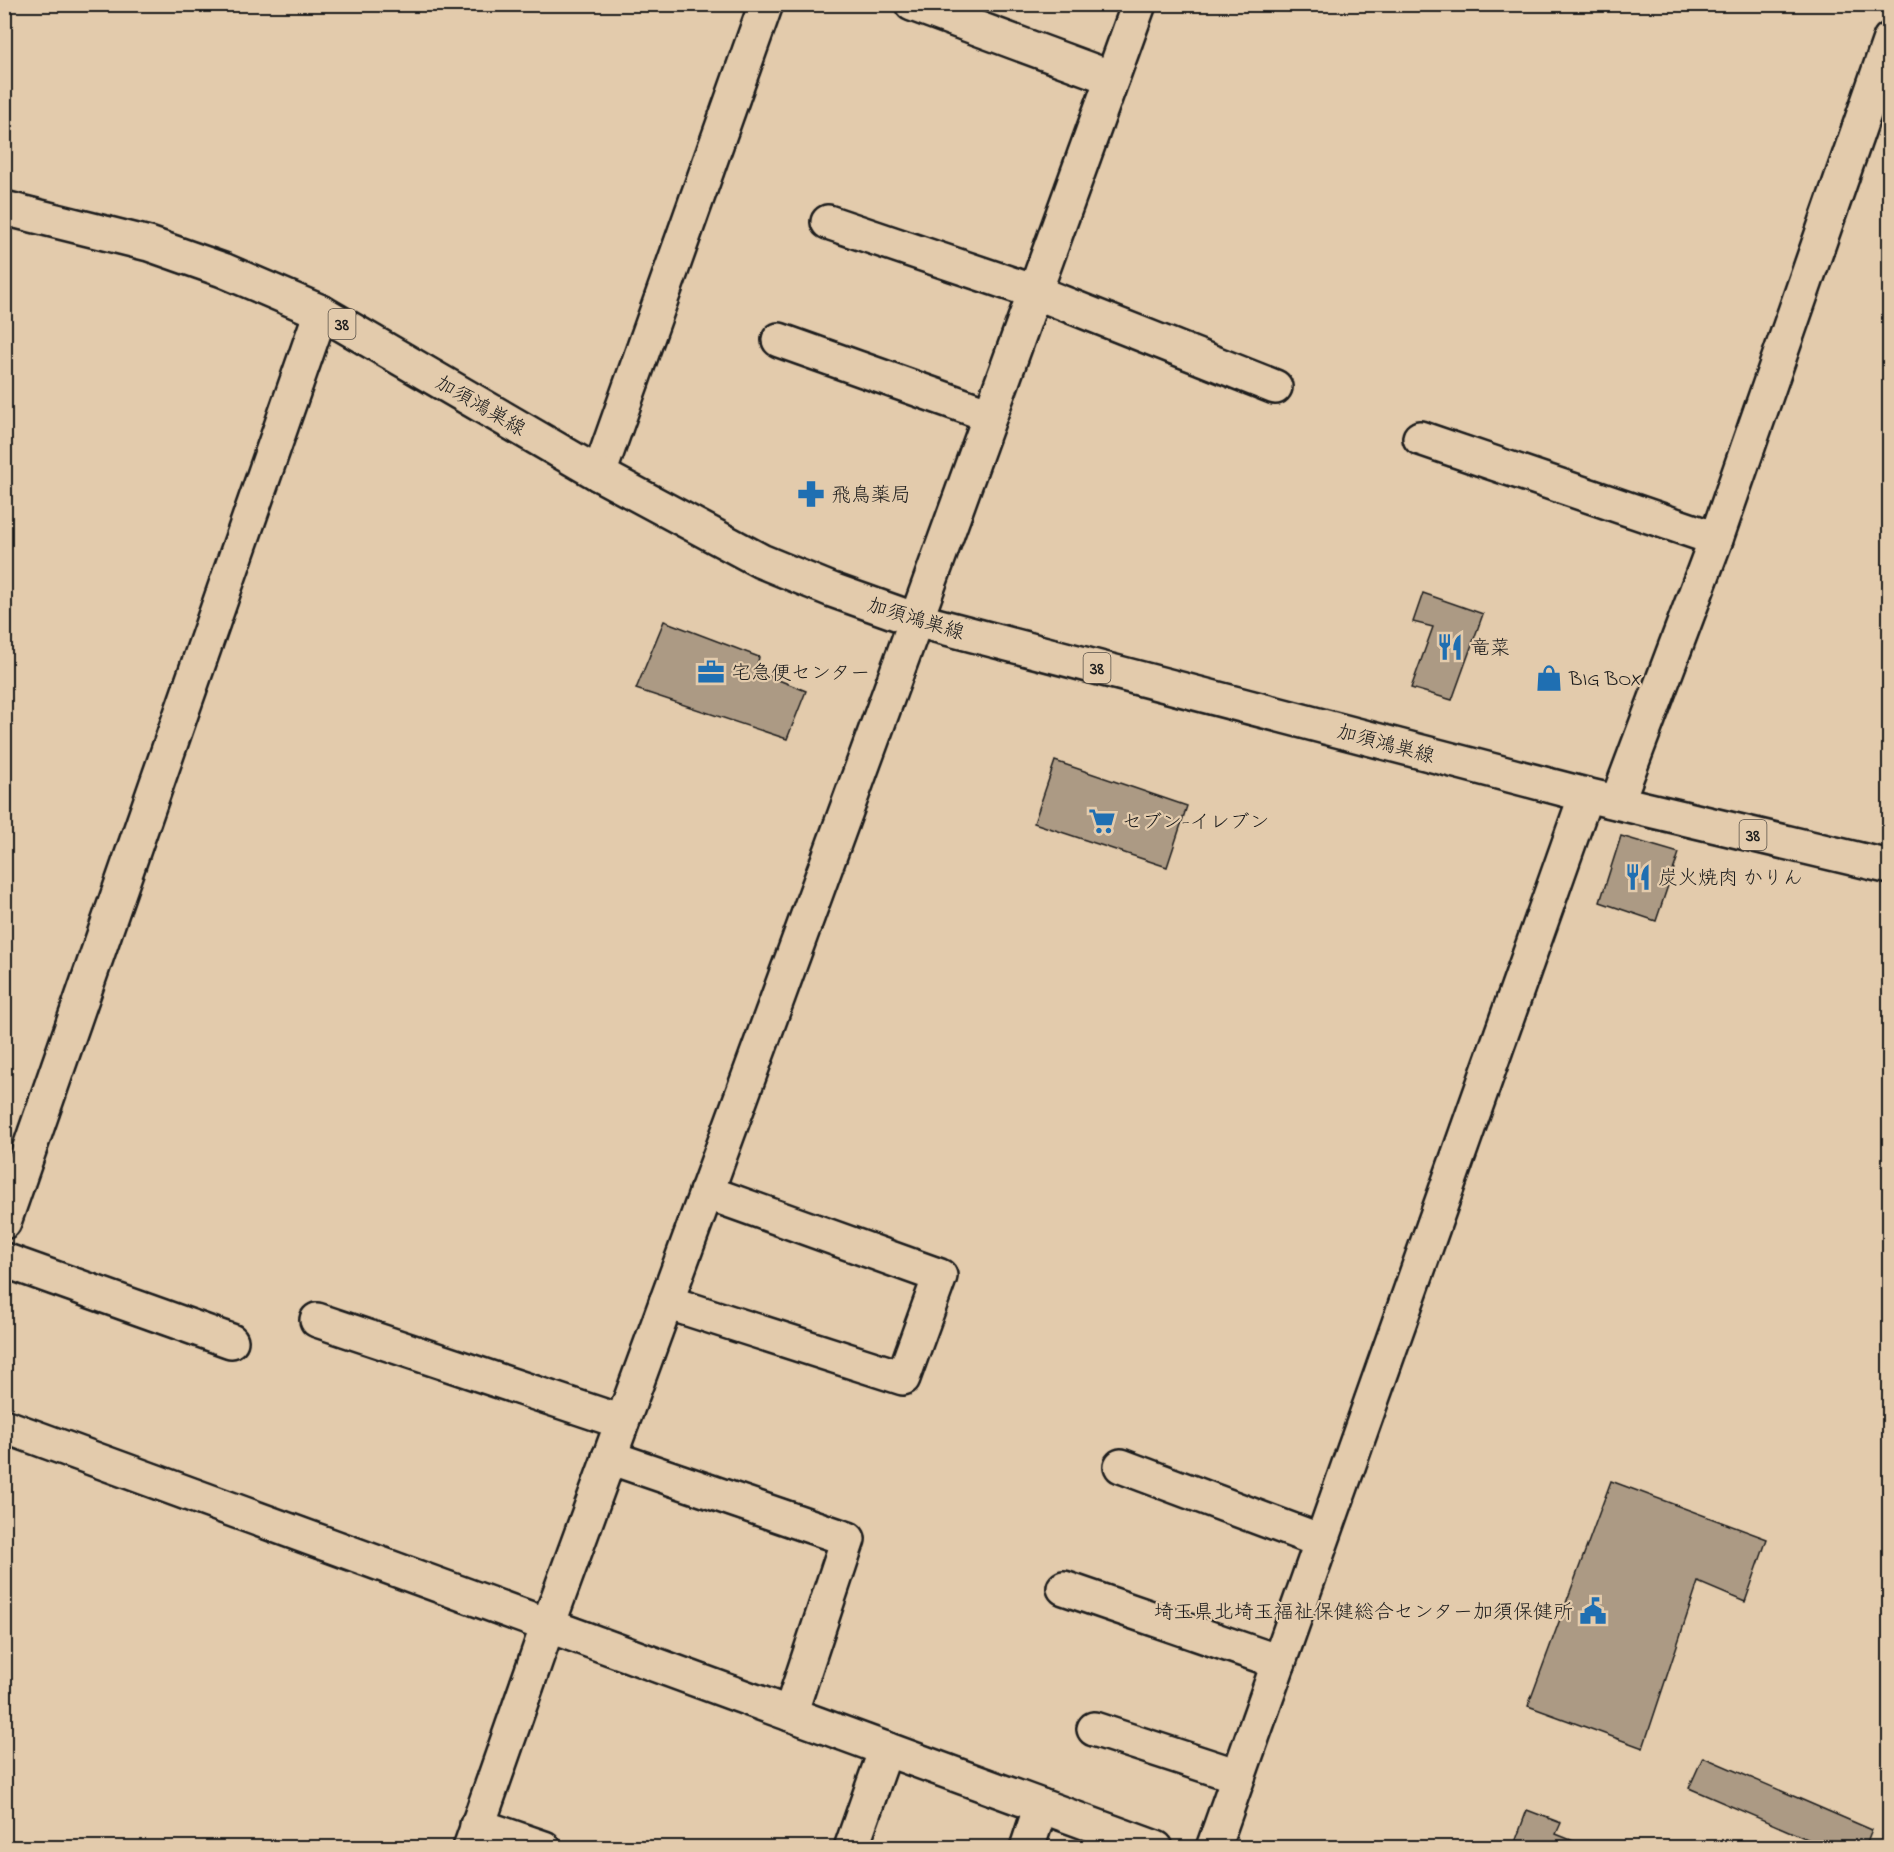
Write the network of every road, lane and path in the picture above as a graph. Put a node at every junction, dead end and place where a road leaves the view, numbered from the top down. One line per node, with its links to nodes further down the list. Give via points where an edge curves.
1 (766, 4): 14 (street)
2 (912, 4): 5 (street)
3 (1139, 4): 5 (street)
4 (1890, 39): 15 (street)
5 (1112, 78): 8 (street)
6 (9, 209): 9 (street, 加須鴻巣線 / 38, via 149,244 223,270)
7 (828, 222): 8 (street)
8 (1035, 292): 11 (street); 12 (street)
9 (321, 312): 14 (street, 加須鴻巣線 / 38); 20 (street)
10 (779, 340): 12 (street)
11 (1275, 387)
12 (990, 414): 16 (street)
13 (1420, 438): 15 (street)
14 (599, 474): 16 (street, 加須鴻巣線 / 38, via 761,561)
15 (1716, 539): 17 (street)
16 (916, 620): 17 (street, 加須鴻巣線 / 38); 19 (street)
17 (1602, 799): 18 (street, 加須鴻巣線 / 38); 29 (street)
18 (1890, 867)
19 (706, 1192): 22 (street); 22 (street, via 940,1276 903,1378)
20 (4, 1222)
21 (4, 1260): 24 (street)
22 (666, 1302): 25 (street)
23 (317, 1320): 25 (street)
24 (231, 1341)
25 (622, 1422): 27 (street)
26 (4, 1426): 31 (street)
27 (609, 1457): 31 (street); 33 (street, via 848,1539)
28 (1121, 1466): 29 (street)
29 (1321, 1541): 32 (street)
30 (1064, 1588): 32 (street)
31 (548, 1625): 33 (street); 38 (street)
32 (1279, 1662): 36 (street)
33 (790, 1714): 35 (street)
34 (1094, 1729): 36 (street)
35 (886, 1749): 37 (street); 40 (street)
36 (1238, 1776): 43 (street)
37 (1041, 1806): 41 (street); 42 (street)
38 (474, 1836): 39 (street)
39 (544, 1848)
40 (851, 1848)
41 (1027, 1848)
42 (1156, 1848)
43 (1213, 1848)

